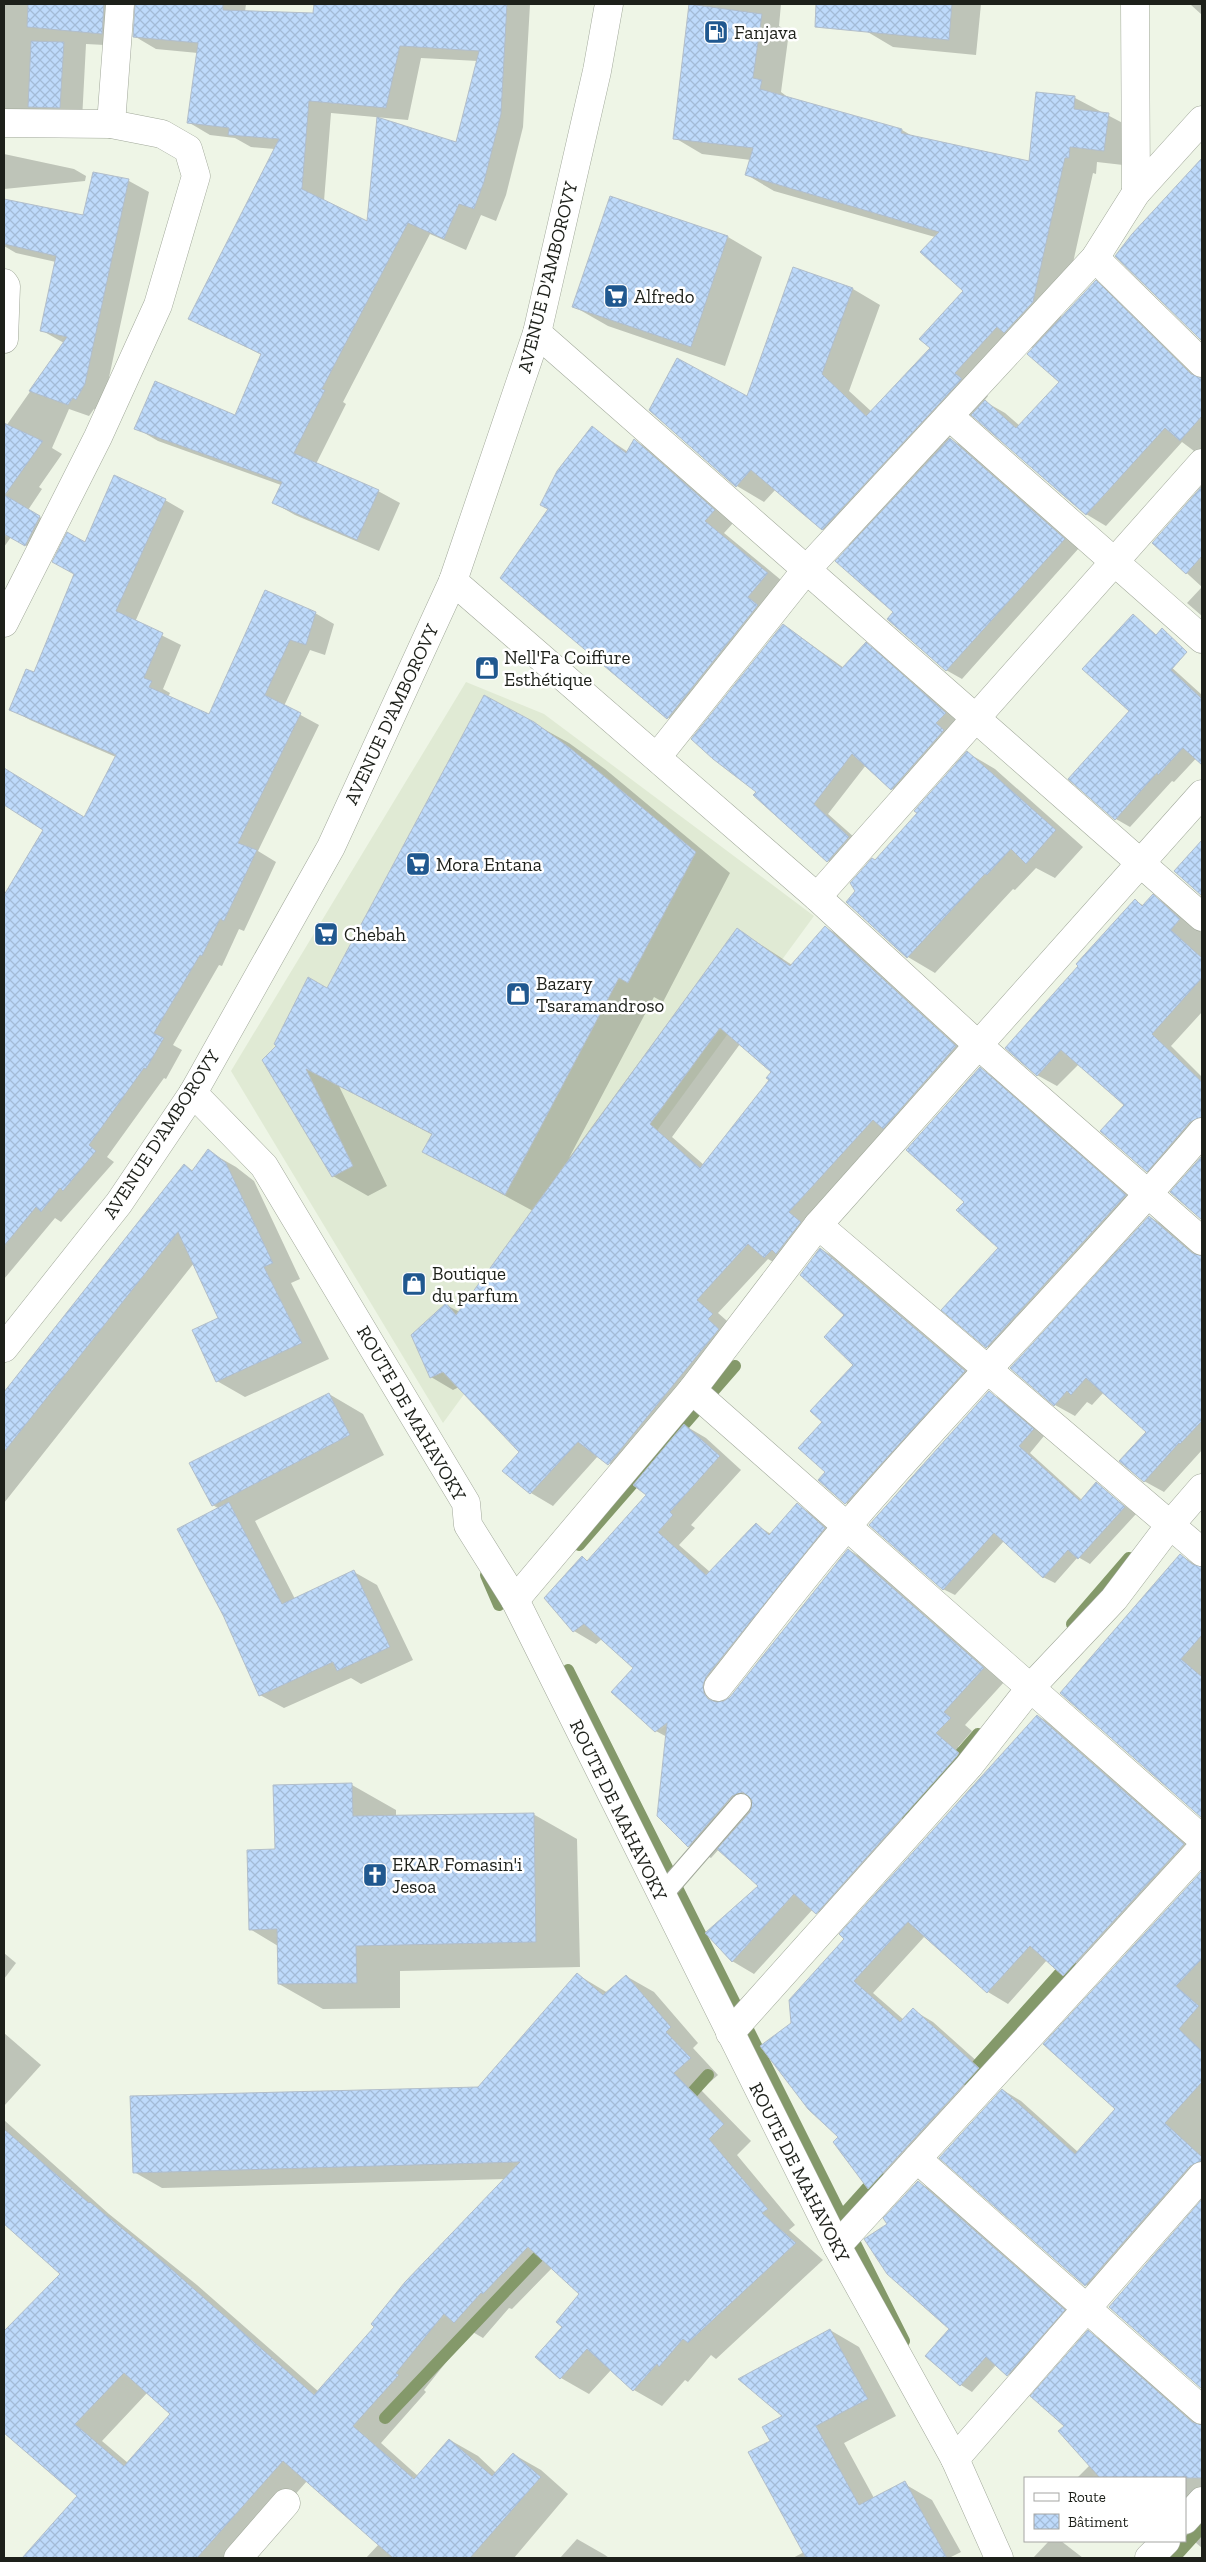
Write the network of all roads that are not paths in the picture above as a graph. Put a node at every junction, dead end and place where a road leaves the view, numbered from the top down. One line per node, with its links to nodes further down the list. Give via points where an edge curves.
1 (120, 4): 6 (street)
2 (609, 4): 10 (street, AVENUE D'AMBOROVY, via 595,81)
3 (1135, 4): 7 (street)
4 (1202, 120): 7 (street)
5 (4, 123): 6 (street)
6 (111, 124): 18 (street, via 162,134 188,149 196,176 158,305 98,437)
7 (1136, 193): 8 (street)
8 (1095, 258): 12 (street); 13 (street)
9 (4, 283): 11 (street)
10 (537, 333): 16 (street); 17 (street, AVENUE D'AMBOROVY)
11 (4, 339)
12 (1202, 363)
13 (949, 416): 15 (street); 16 (street)
14 (1202, 463): 15 (street)
15 (1115, 562): 19 (street); 20 (street)
16 (806, 570): 20 (street); 21 (street)
17 (452, 581): 21 (street); 27 (street, AVENUE D'AMBOROVY, via 330,847)
18 (4, 623)
19 (1202, 639)
20 (975, 718): 23 (street); 24 (street)
21 (657, 757): 24 (street)
22 (1202, 794): 23 (street)
23 (1140, 863): 25 (street); 26 (street)
24 (817, 897): 26 (street)
25 (1202, 917)
26 (978, 1045): 29 (street); 30 (street)
27 (193, 1093): 32 (street, AVENUE D'AMBOROVY, via 119,1203); 39 (street, ROUTE DE MAHAVOKY, via 264,1166 466,1503 468,1524)
28 (1202, 1132): 29 (street)
29 (1149, 1194): 31 (street); 33 (street)
30 (818, 1225): 33 (street); 34 (street)
31 (1202, 1241)
32 (4, 1348)
33 (987, 1368): 36 (street); 37 (street)
34 (692, 1390): 37 (street); 39 (street)
35 (1202, 1488): 36 (street)
36 (1170, 1525): 38 (street); 41 (street, via 1114,1599)
37 (847, 1526): 40 (street); 41 (street)
38 (1202, 1552)
39 (515, 1600): 45 (street, ROUTE DE MAHAVOKY)
40 (718, 1687)
41 (1030, 1688): 43 (street); 46 (street, via 969,1766)
42 (741, 1804): 45 (lane)
43 (1202, 1839)
44 (1202, 1848): 47 (street)
45 (668, 1888): 46 (street, ROUTE DE MAHAVOKY)
46 (730, 2033): 49 (street, ROUTE DE MAHAVOKY)
47 (917, 2159): 49 (street); 50 (street)
48 (1202, 2176): 50 (street)
49 (837, 2246): 52 (street, ROUTE DE MAHAVOKY)
50 (1087, 2308): 51 (street); 52 (street)
51 (1202, 2410)
52 (955, 2458): 58 (street, ROUTE DE MAHAVOKY)
53 (1202, 2501): 55 (street)
54 (286, 2503): 57 (street)
55 (1186, 2519)
56 (1165, 2542): 59 (street)
57 (238, 2558)
58 (999, 2558)
59 (1150, 2558)

